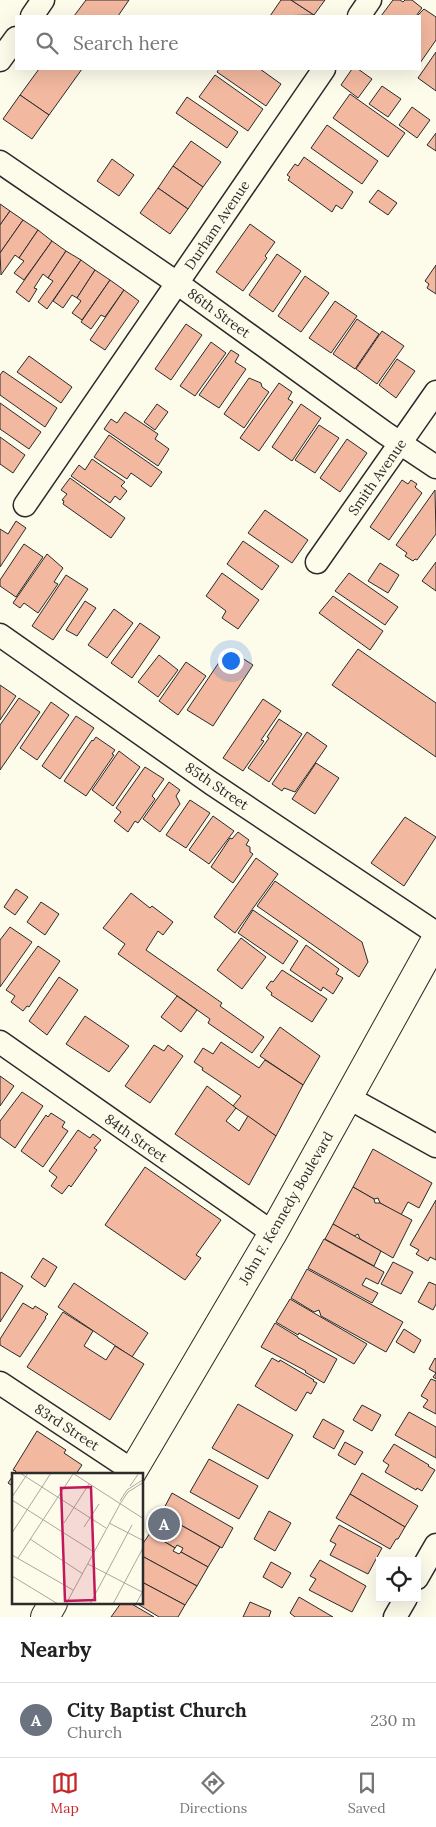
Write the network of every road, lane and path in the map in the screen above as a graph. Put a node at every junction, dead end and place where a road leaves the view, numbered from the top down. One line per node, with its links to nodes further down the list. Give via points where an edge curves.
1 (43, 0): 3 (street)
2 (370, 0): 4 (street)
3 (33, 15)
4 (360, 15)
5 (15, 39): 6 (street)
6 (0, 60)
7 (323, 70): 9 (street, Durham Avenue)
8 (0, 162): 9 (street, 86th Street)
9 (177, 283): 11 (street, 86th Street); 13 (street, Durham Avenue)
10 (436, 392): 11 (street, Smith Avenue)
11 (400, 444): 12 (street, 86th Street); 14 (street, Smith Avenue)
12 (436, 468)
13 (25, 505)
14 (316, 562)
15 (0, 635): 16 (street, 85th Street, via 211,783)
16 (436, 933)
17 (436, 939): 19 (main road, John F. Kennedy Boulevard)
18 (0, 1042): 21 (street, 84th Street)
19 (349, 1098): 20 (street); 21 (main road, John F. Kennedy Boulevard)
20 (436, 1146)
21 (273, 1233): 23 (main road, John F. Kennedy Boulevard)
22 (0, 1383): 23 (street, 83rd Street)
23 (132, 1473)
24 (436, 1545): 25 (street)
25 (421, 1571)
26 (404, 1602): 29 (street)
27 (52, 1604): 28 (main road)
28 (44, 1617)
29 (395, 1617)

